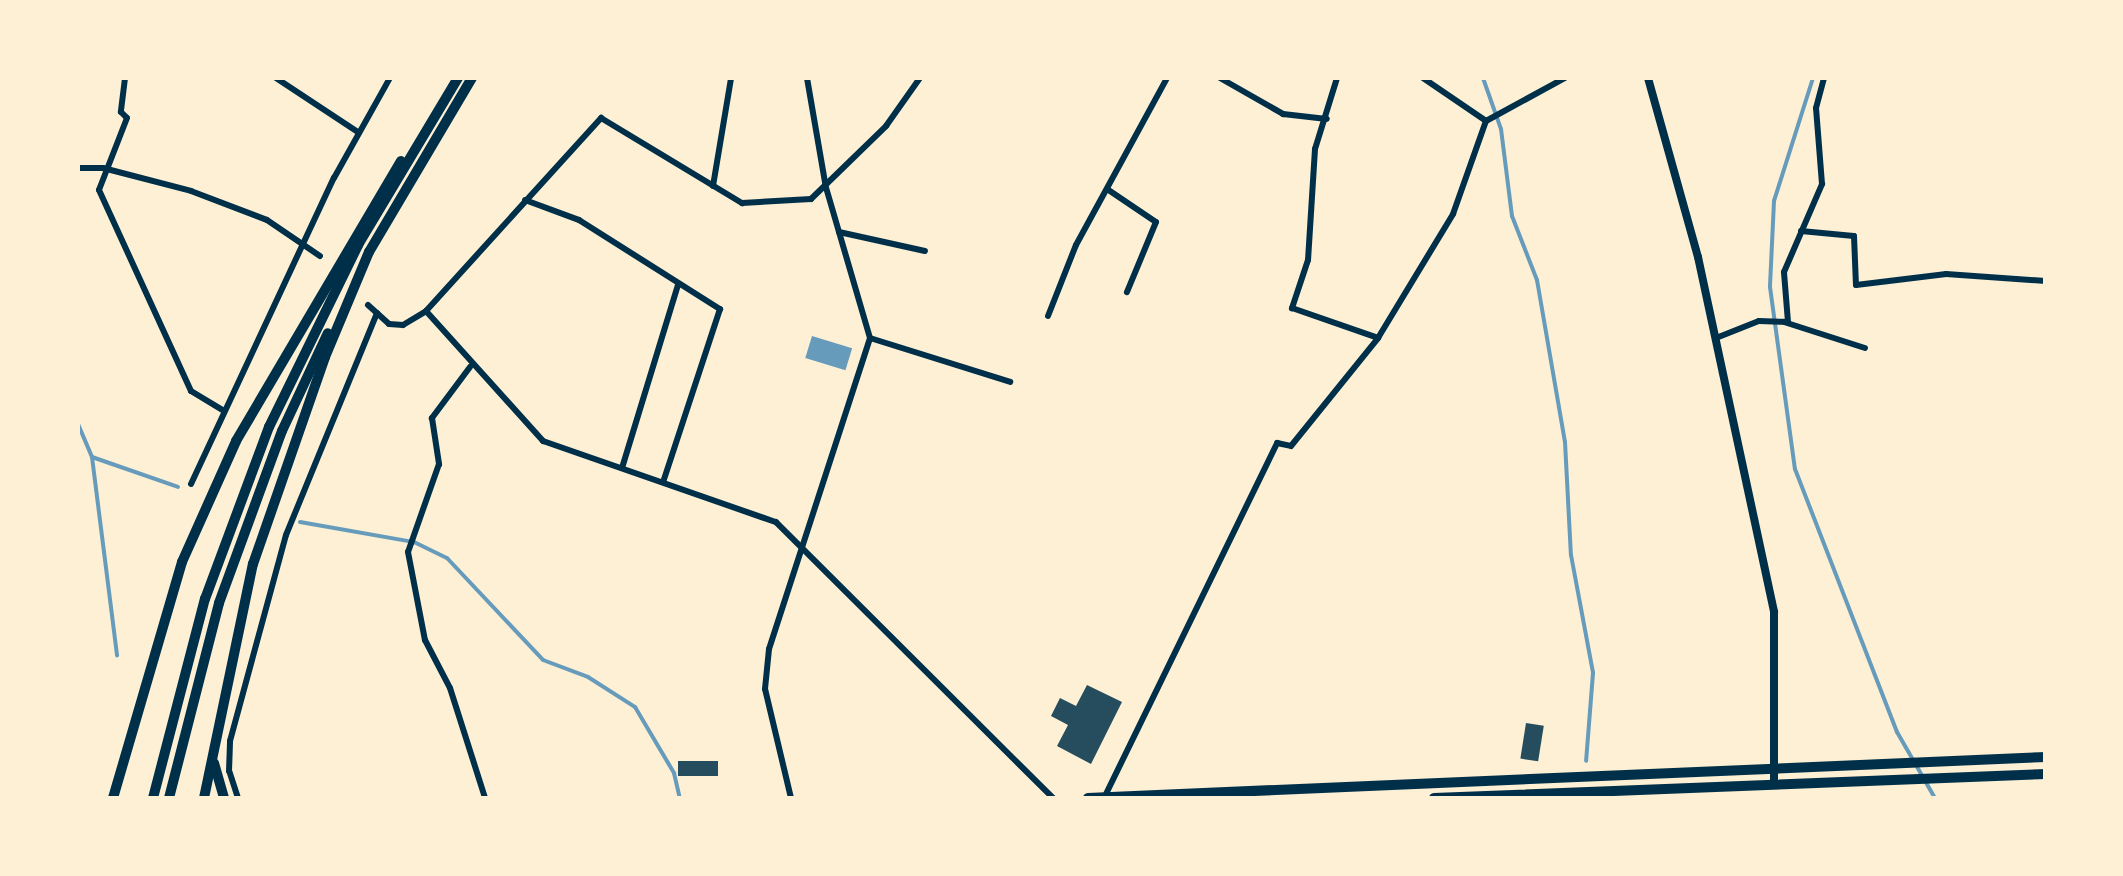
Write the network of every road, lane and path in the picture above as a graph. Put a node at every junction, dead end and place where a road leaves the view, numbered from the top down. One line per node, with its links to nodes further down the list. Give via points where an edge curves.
1 (124, 78): 21 (street, via 121,112 127,118)
2 (276, 78): 18 (street)
3 (390, 78): 18 (street)
4 (458, 78): 19 (highway)
5 (472, 78): 30 (highway)
6 (731, 78): 22 (street)
7 (807, 78): 23 (street)
8 (920, 78): 23 (street, via 886,126)
9 (1167, 78): 24 (street)
10 (1220, 78): 16 (street, via 1282,114)
11 (1337, 78): 16 (street)
12 (1424, 78): 17 (street)
13 (1564, 78): 17 (street)
14 (1648, 78): 42 (street)
15 (1824, 78): 26 (street, via 1816,108 1822,184)
16 (1327, 118): 41 (street, via 1310,182 1308,260 1292,308)
17 (1489, 122): 41 (street, via 1453,214)
18 (359, 132): 28 (street)
19 (422, 136): 56 (highway, via 390,174 236,442 182,562); 57 (highway, via 292,376 238,507 205,600)
20 (78, 168): 21 (street)
21 (103, 168): 28 (street, via 190,190); 46 (street, via 99,190 191,392)
22 (714, 186): 23 (street, via 742,203 811,198); 25 (street, via 601,118)
23 (826, 188): 27 (street)
24 (1106, 188): 34 (street, via 1156,222); 38 (street)
25 (525, 200): 33 (street, via 580,220); 36 (street)
26 (1800, 231): 32 (street, via 1854,236 1856,285 1946,274); 39 (street, via 1782,283)
27 (839, 232): 29 (street); 40 (street)
28 (304, 242): 31 (street); 46 (street)
29 (924, 250)
30 (369, 252): 51 (highway, via 253,564); 58 (highway, via 251,510 219,604)
31 (320, 256)
32 (2046, 281)
33 (678, 284): 47 (street); 48 (street, via 720,309)
34 (1128, 292)
35 (368, 305): 37 (street)
36 (426, 311): 37 (street, via 403,325); 44 (street)
37 (377, 313): 61 (street, via 286,535 230,741 229,771)
38 (1048, 316)
39 (1786, 322): 42 (street); 43 (street)
40 (870, 338): 45 (street); 50 (street)
41 (1378, 338): 66 (street, via 1291,446 1277,443)
42 (1716, 338): 53 (street, via 1774,612)
43 (1866, 348)
44 (470, 366): 47 (street, via 542,442); 62 (street, via 432,418 438,464 409,548 425,640 450,688)
45 (1010, 382)
46 (223, 410): 49 (street)
47 (622, 468): 48 (street)
48 (663, 482): 50 (street, via 749,508)
49 (191, 484)
50 (806, 546): 63 (street, via 770,649 766,689); 64 (street)
51 (213, 757): 59 (highway); 60 (highway)
52 (2046, 757): 53 (highway)
53 (1774, 769): 55 (street); 66 (highway)
54 (2046, 774): 55 (highway)
55 (1774, 784): 67 (highway); 68 (street)
56 (113, 798)
57 (153, 798)
58 (169, 798)
59 (204, 798)
60 (224, 798)
61 (238, 798)
62 (484, 798)
63 (791, 798)
64 (1053, 798)
65 (1088, 798): 66 (highway)
66 (1104, 798)
67 (1434, 798)
68 (1766, 798)

